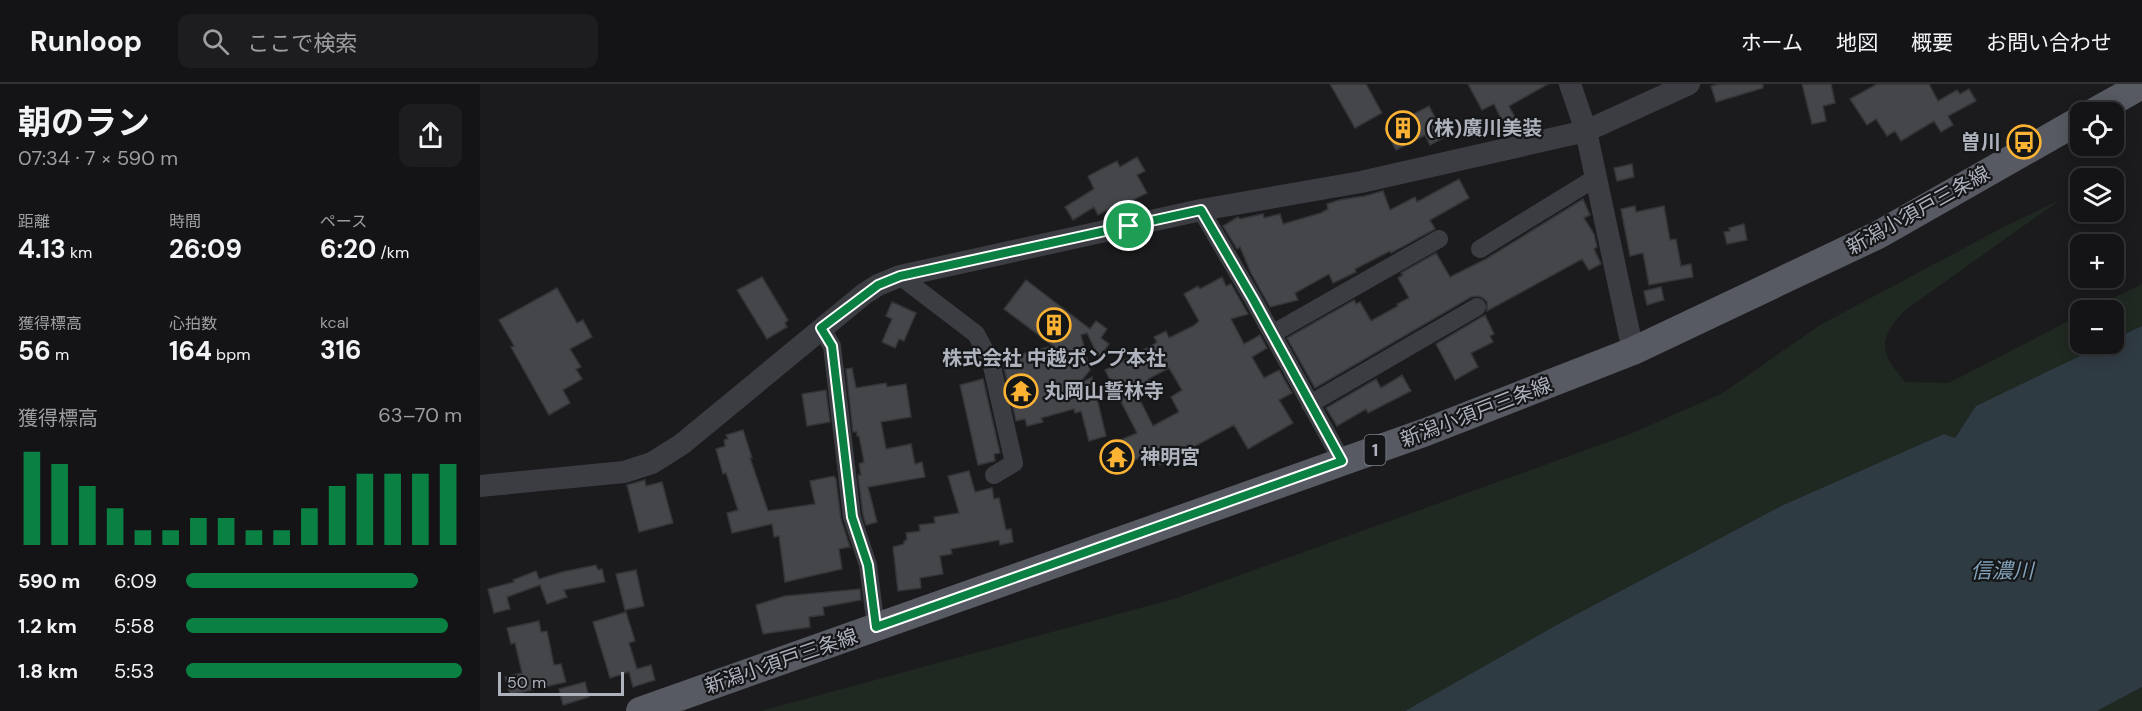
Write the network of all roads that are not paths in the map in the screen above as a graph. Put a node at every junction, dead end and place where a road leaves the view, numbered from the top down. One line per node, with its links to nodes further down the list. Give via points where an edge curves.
1 (1570, 84): 6 (street)
2 (1689, 84): 6 (street)
3 (2138, 86): 4 (main road)
4 (2111, 102)
5 (2070, 126): 15 (main road, 新潟小須戸三条線 / 1, via 1878,235)
6 (1586, 130): 7 (street); 8 (street, via 1361,182)
7 (1597, 177): 10 (street); 15 (street)
8 (1201, 210): 11 (street); 14 (street)
9 (1439, 239): 14 (street)
10 (1480, 249)
11 (900, 276): 13 (street, via 878,285); 18 (street, via 976,334 991,362 1014,463)
12 (1477, 307): 16 (street)
13 (821, 328): 19 (street, via 682,444 652,463 624,472); 20 (street, via 832,346 852,517 868,565)
14 (1272, 334): 16 (street)
15 (1633, 351): 17 (main road, 新潟小須戸三条線 / 1)
16 (1311, 404): 17 (street)
17 (1342, 461): 20 (main road, 新潟小須戸三条線 / 1)
18 (994, 475)
19 (480, 486)
20 (876, 627): 21 (main road, 新潟小須戸三条線 / 1)
21 (640, 711)

